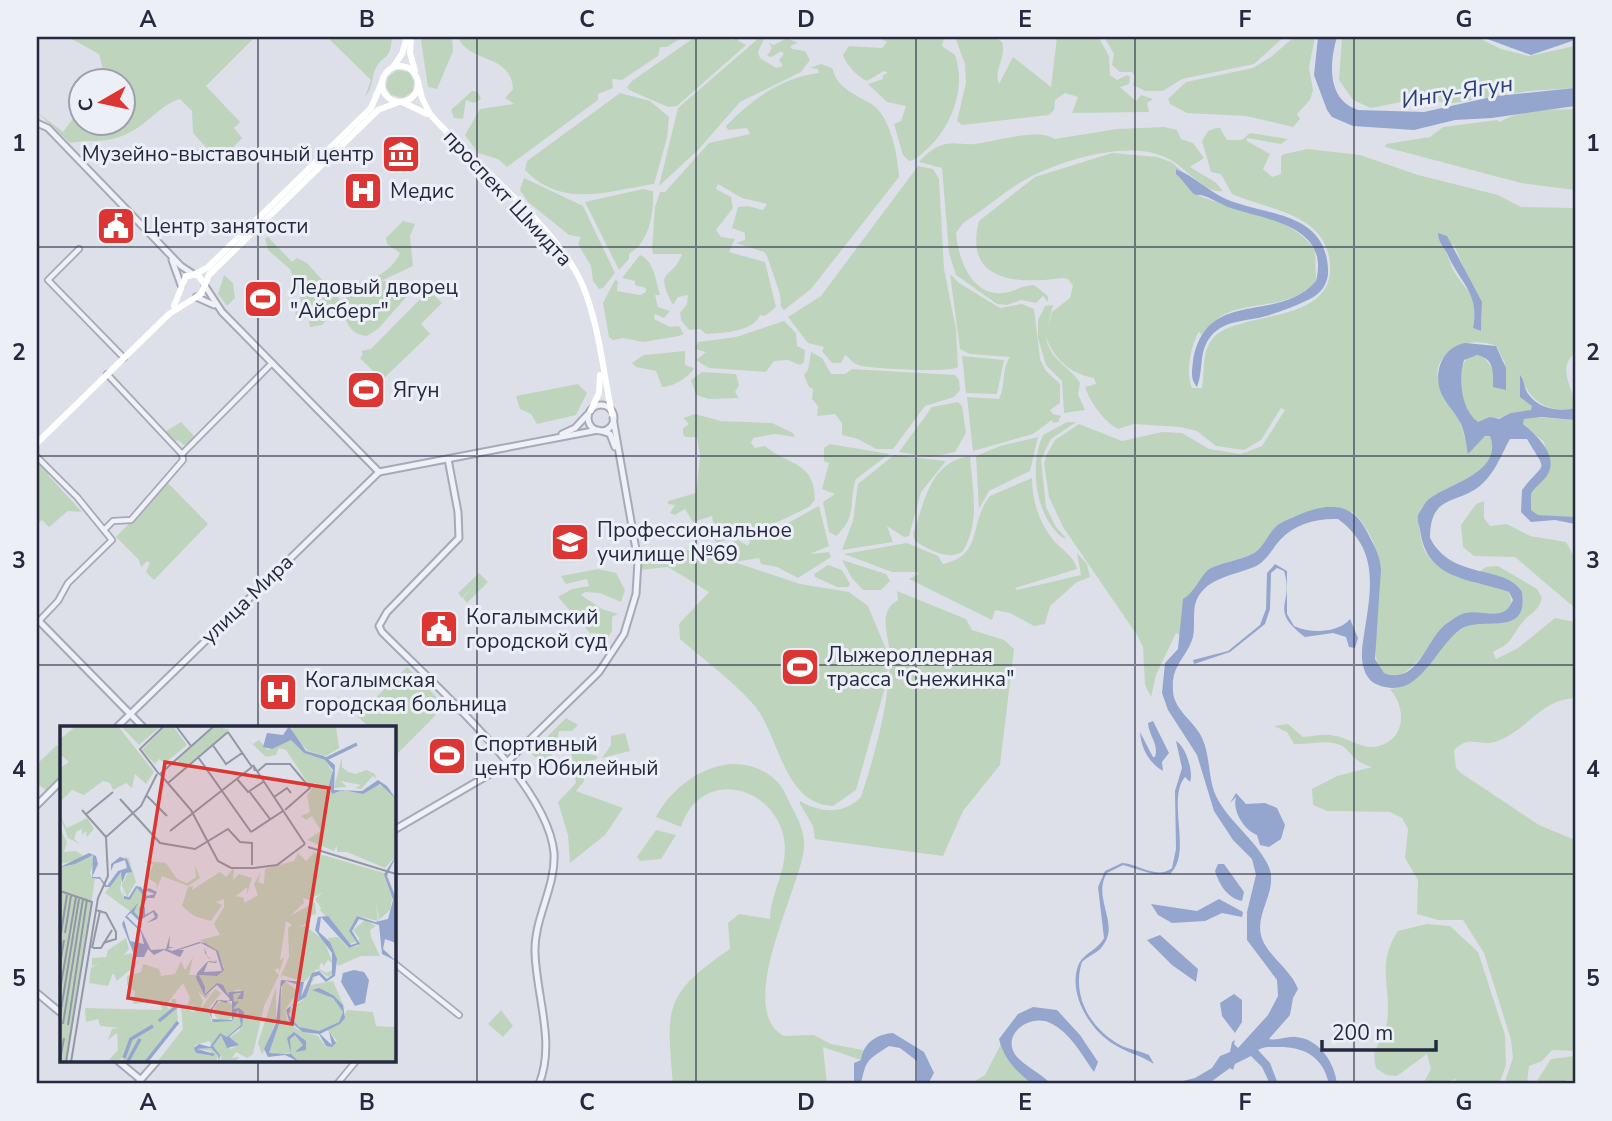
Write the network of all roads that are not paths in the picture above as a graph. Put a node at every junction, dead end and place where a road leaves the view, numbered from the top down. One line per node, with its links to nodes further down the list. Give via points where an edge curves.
1 (409, 37): 2 (main road); 3 (main road, проспект Шмидта)
2 (392, 68): 3 (main road, via 407,67); 4 (main road)
3 (418, 79): 5 (main road, via 413,97); 6 (main road, проспект Шмидта, via 423,102)
4 (383, 82): 5 (main road, via 387,95); 12 (main road, via 374,106 207,268)
5 (400, 102): 6 (main road, проспект Шмидта, via 418,107); 13 (main road, via 378,110 209,275)
6 (437, 122): 18 (main road, проспект Шмидта, via 573,265 588,300)
7 (38, 123): 8 (street)
8 (125, 206): 9 (street); 10 (street)
9 (114, 216)
10 (164, 249): 12 (street); 14 (street, via 177,268)
11 (79, 250): 19 (street, via 48,280)
12 (194, 274): 13 (main road); 14 (main road, via 185,277)
13 (205, 285): 15 (main road); 16 (street)
14 (181, 286): 15 (main road, via 186,296); 17 (main road)
15 (195, 297): 16 (street); 17 (main road)
16 (222, 312): 20 (street)
17 (169, 314): 19 (main road)
18 (599, 355): 22 (main road, проспект Шмидта, via 600,388); 23 (main road, проспект Шмидта)
19 (124, 358): 21 (main road)
20 (272, 363): 27 (street); 30 (street)
21 (107, 374): 26 (main road); 27 (street)
22 (590, 411): 23 (street, via 603,406); 24 (street, via 589,423); 25 (street, via 575,428)
23 (613, 416): 24 (street, via 609,427); 31 (street)
24 (599, 430): 25 (street); 31 (street, via 612,439)
25 (552, 438): 29 (street)
26 (37, 443)
27 (181, 454): 32 (street, via 181,466 137,514)
28 (37, 457): 32 (street)
29 (448, 459): 30 (street); 37 (street, via 459,538 380,623 382,632)
30 (379, 472): 34 (street, улица Мира)
31 (622, 474): 37 (street, via 638,570 624,634 599,672)
32 (104, 530): 33 (street, via 112,540)
33 (38, 620): 34 (street)
34 (130, 714): 35 (street, улица Мира); 36 (street)
35 (118, 726)
36 (143, 726)
37 (508, 761): 40 (street); 50 (street, via 545,823 554,850 535,948 546,1051)
38 (60, 783): 39 (street)
39 (37, 805)
40 (396, 829)
41 (396, 965): 44 (street)
42 (37, 993): 43 (street)
43 (60, 1012)
44 (459, 1015)
45 (119, 1062): 48 (street)
46 (156, 1062): 48 (street)
47 (355, 1062): 49 (street)
48 (139, 1082)
49 (337, 1084)
50 (539, 1084)

